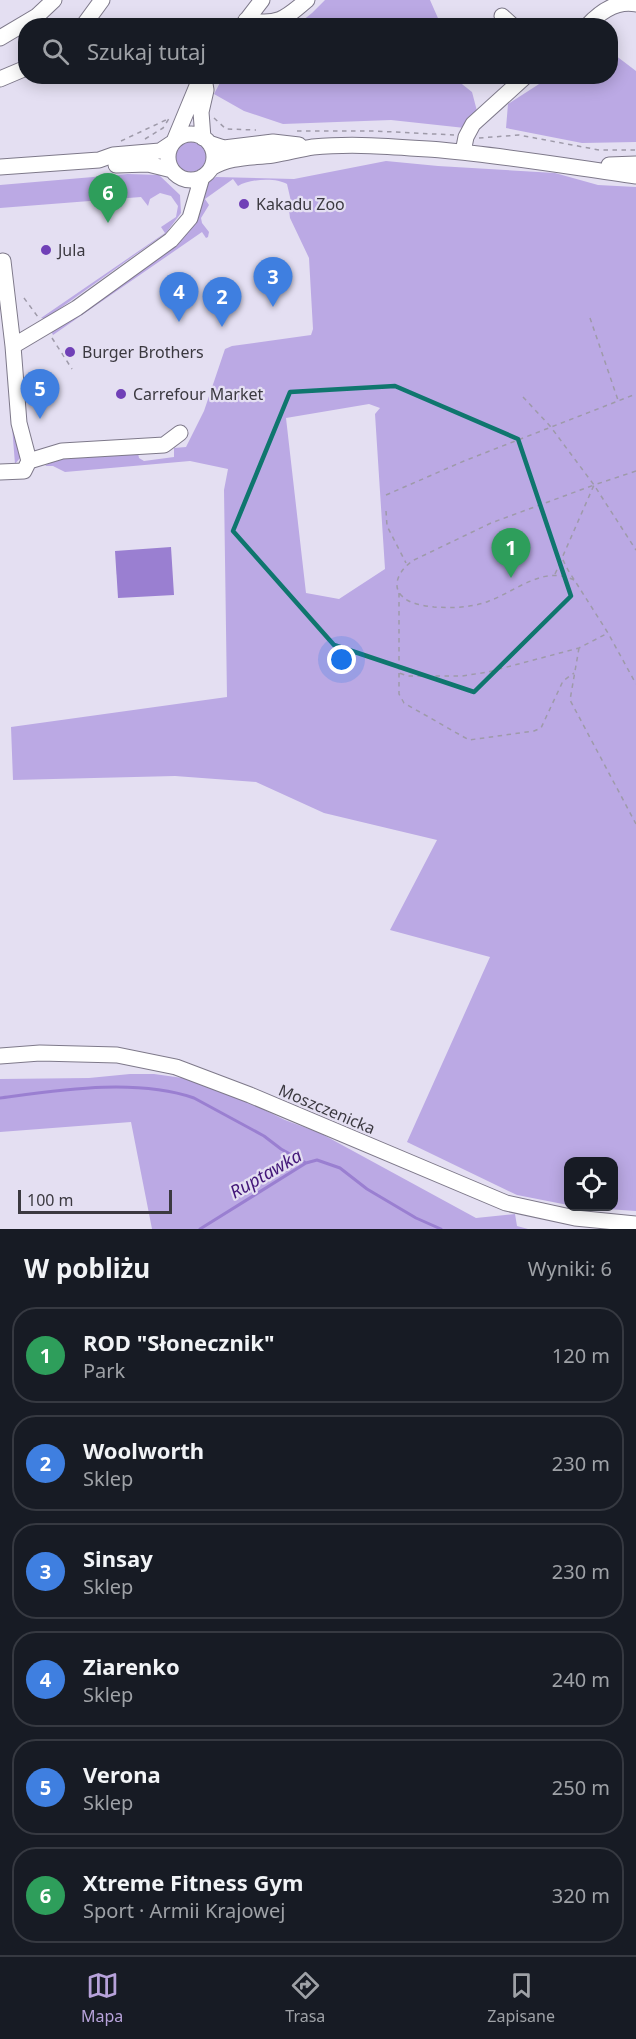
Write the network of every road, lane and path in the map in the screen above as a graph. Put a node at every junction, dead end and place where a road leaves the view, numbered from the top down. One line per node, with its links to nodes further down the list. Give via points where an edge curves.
1 (54, 0): 6 (street)
2 (102, 0): 7 (street)
3 (262, 0): 8 (street)
4 (307, 0): 9 (street)
5 (636, 4): 10 (street, via 621,3)
6 (33, 18)
7 (89, 18)
8 (248, 18)
9 (286, 18)
10 (597, 18)
11 (18, 27): 12 (street)
12 (0, 38)
13 (18, 71): 14 (street)
14 (0, 79)
15 (201, 84): 22 (street)
16 (207, 84): 20 (street, via 201,112)
17 (517, 84): 25 (street, via 473,124)
18 (174, 110): 19 (path)
19 (169, 118): 21 (path, via 163,128); 23 (path)
20 (206, 140): 22 (street, via 187,134); 24 (street, via 224,148 273,142); 30 (street, via 214,155)
21 (142, 141)
22 (174, 141): 26 (street, via 160,151); 31 (street, via 168,159)
23 (116, 143)
24 (314, 147): 25 (street, via 406,147); 30 (street, via 231,159)
25 (463, 152): 29 (street)
26 (99, 160): 28 (street); 31 (street, via 114,165 156,165)
27 (636, 164): 29 (street)
28 (0, 166)
29 (573, 166): 32 (street)
30 (207, 172): 31 (street, via 192,180); 33 (street)
31 (177, 174): 33 (street, via 187,187)
32 (636, 176)
33 (193, 206): 36 (street, via 186,223 164,246 61,318)
34 (3, 261): 36 (street)
35 (590, 318): 39 (path)
36 (13, 346): 42 (street, via 19,423)
37 (636, 394): 39 (path)
38 (523, 397): 40 (path)
39 (619, 401): 40 (path)
40 (550, 426): 45 (path); 46 (path)
41 (180, 433): 42 (street, via 164,445 62,451)
42 (29, 461): 44 (street, via 24,471)
43 (636, 471): 45 (path)
44 (0, 472)
45 (594, 485): 48 (path); 49 (path); 50 (path, via 491,523)
46 (387, 495)
47 (387, 511): 50 (path, via 387,526)
48 (636, 550)
49 (562, 558): 51 (path); 52 (path)
50 (407, 564): 53 (path, via 400,572)
51 (555, 574): 52 (path); 53 (path, via 472,606 412,602)
52 (574, 580): 54 (path)
53 (399, 592): 56 (path)
54 (608, 633): 55 (path); 58 (path)
55 (579, 648): 56 (path, via 462,676 408,676); 57 (path)
56 (399, 672): 57 (path, via 399,694 404,703 469,740 541,728 563,681)
57 (574, 673): 59 (path, via 570,700)
58 (636, 684)
59 (636, 824)
60 (0, 1056): 61 (street, Moszczenicka, via 117,1055 176,1067 506,1203 575,1218)
61 (636, 1224)

